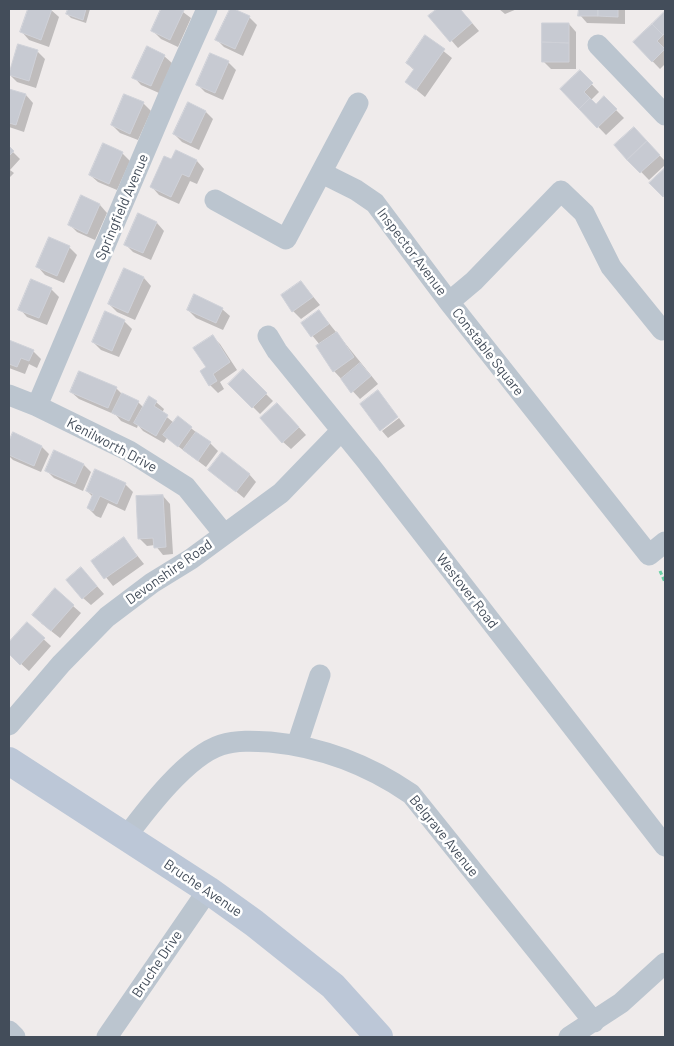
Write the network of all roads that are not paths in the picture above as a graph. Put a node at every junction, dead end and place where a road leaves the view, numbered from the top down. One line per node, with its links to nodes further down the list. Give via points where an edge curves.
1 (208, 9): 11 (street, Springfield Avenue)
2 (598, 45): 3 (street)
3 (661, 102)
4 (358, 103): 5 (street)
5 (322, 173): 6 (street, via 286,239); 7 (street, Inspector Avenue, via 375,203)
6 (215, 200)
7 (449, 302): 8 (street, Constable Square, via 474,281 561,191 584,213 604,255 620,279 662,330); 14 (street, Constable Square, via 649,555)
8 (665, 328)
9 (268, 336): 12 (street, Westover Road)
10 (9, 395): 11 (street, Kenilworth Drive)
11 (37, 406): 13 (street, Kenilworth Drive, via 129,451 186,487)
12 (341, 431): 13 (street, Devonshire Road, via 281,493); 20 (street, Westover Road)
13 (224, 534): 16 (street, Devonshire Road, via 106,617)
14 (665, 542)
15 (320, 675): 17 (street)
16 (9, 725)
17 (297, 745): 19 (street, Belgrave Avenue, via 250,740 220,745 195,760 155,798); 23 (street, Belgrave Avenue, via 328,752 392,781 411,794)
18 (9, 761): 19 (street, Bruche Avenue)
19 (126, 837): 21 (street, Bruche Avenue)
20 (665, 846)
21 (208, 890): 26 (street, Bruche Drive); 27 (street, Bruche Avenue, via 333,986)
22 (665, 963): 23 (street, via 621,1003)
23 (594, 1022): 28 (street)
24 (9, 1031): 25 (street)
25 (15, 1037)
26 (107, 1037)
27 (379, 1037)
28 (569, 1037)

